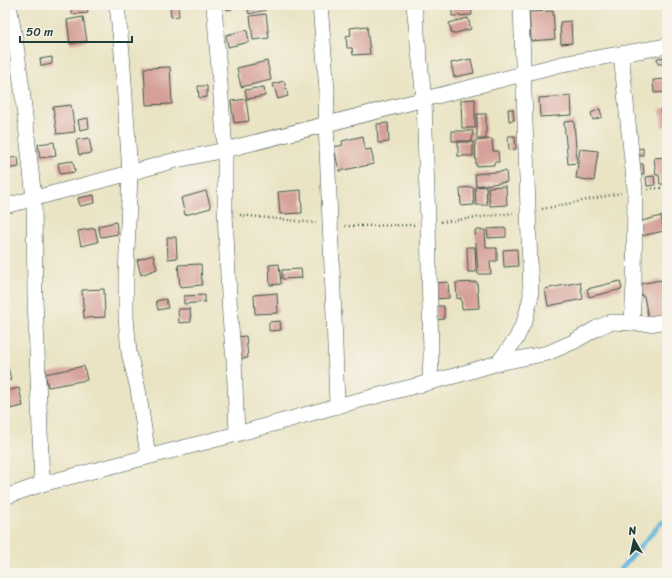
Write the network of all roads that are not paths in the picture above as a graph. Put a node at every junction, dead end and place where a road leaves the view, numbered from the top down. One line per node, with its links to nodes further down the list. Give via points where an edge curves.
1 (9, 5): 14 (street, via 21,81)
2 (117, 5): 13 (street)
3 (214, 5): 12 (street)
4 (320, 5): 11 (street, via 327,90)
5 (414, 5): 10 (street)
6 (521, 5): 9 (street)
7 (667, 46): 8 (street)
8 (621, 54): 9 (street); 17 (street, via 635,190)
9 (523, 74): 10 (street); 19 (street, via 531,296 525,320 516,339)
10 (424, 99): 11 (street); 18 (street)
11 (326, 124): 12 (street); 22 (street)
12 (225, 150): 13 (street); 23 (street, via 225,213)
13 (130, 173): 14 (street); 24 (street, via 126,317 129,353 138,389)
14 (34, 199): 15 (street); 25 (street)
15 (5, 206)
16 (667, 321): 17 (street)
17 (632, 323): 19 (street, via 611,322 548,353)
18 (431, 354): 20 (street); 21 (street)
19 (498, 363): 20 (street)
20 (454, 376): 21 (street)
21 (430, 382): 22 (street)
22 (337, 406): 23 (street)
23 (236, 434): 24 (street)
24 (148, 456): 25 (street)
25 (42, 484): 26 (street)
26 (5, 497)

